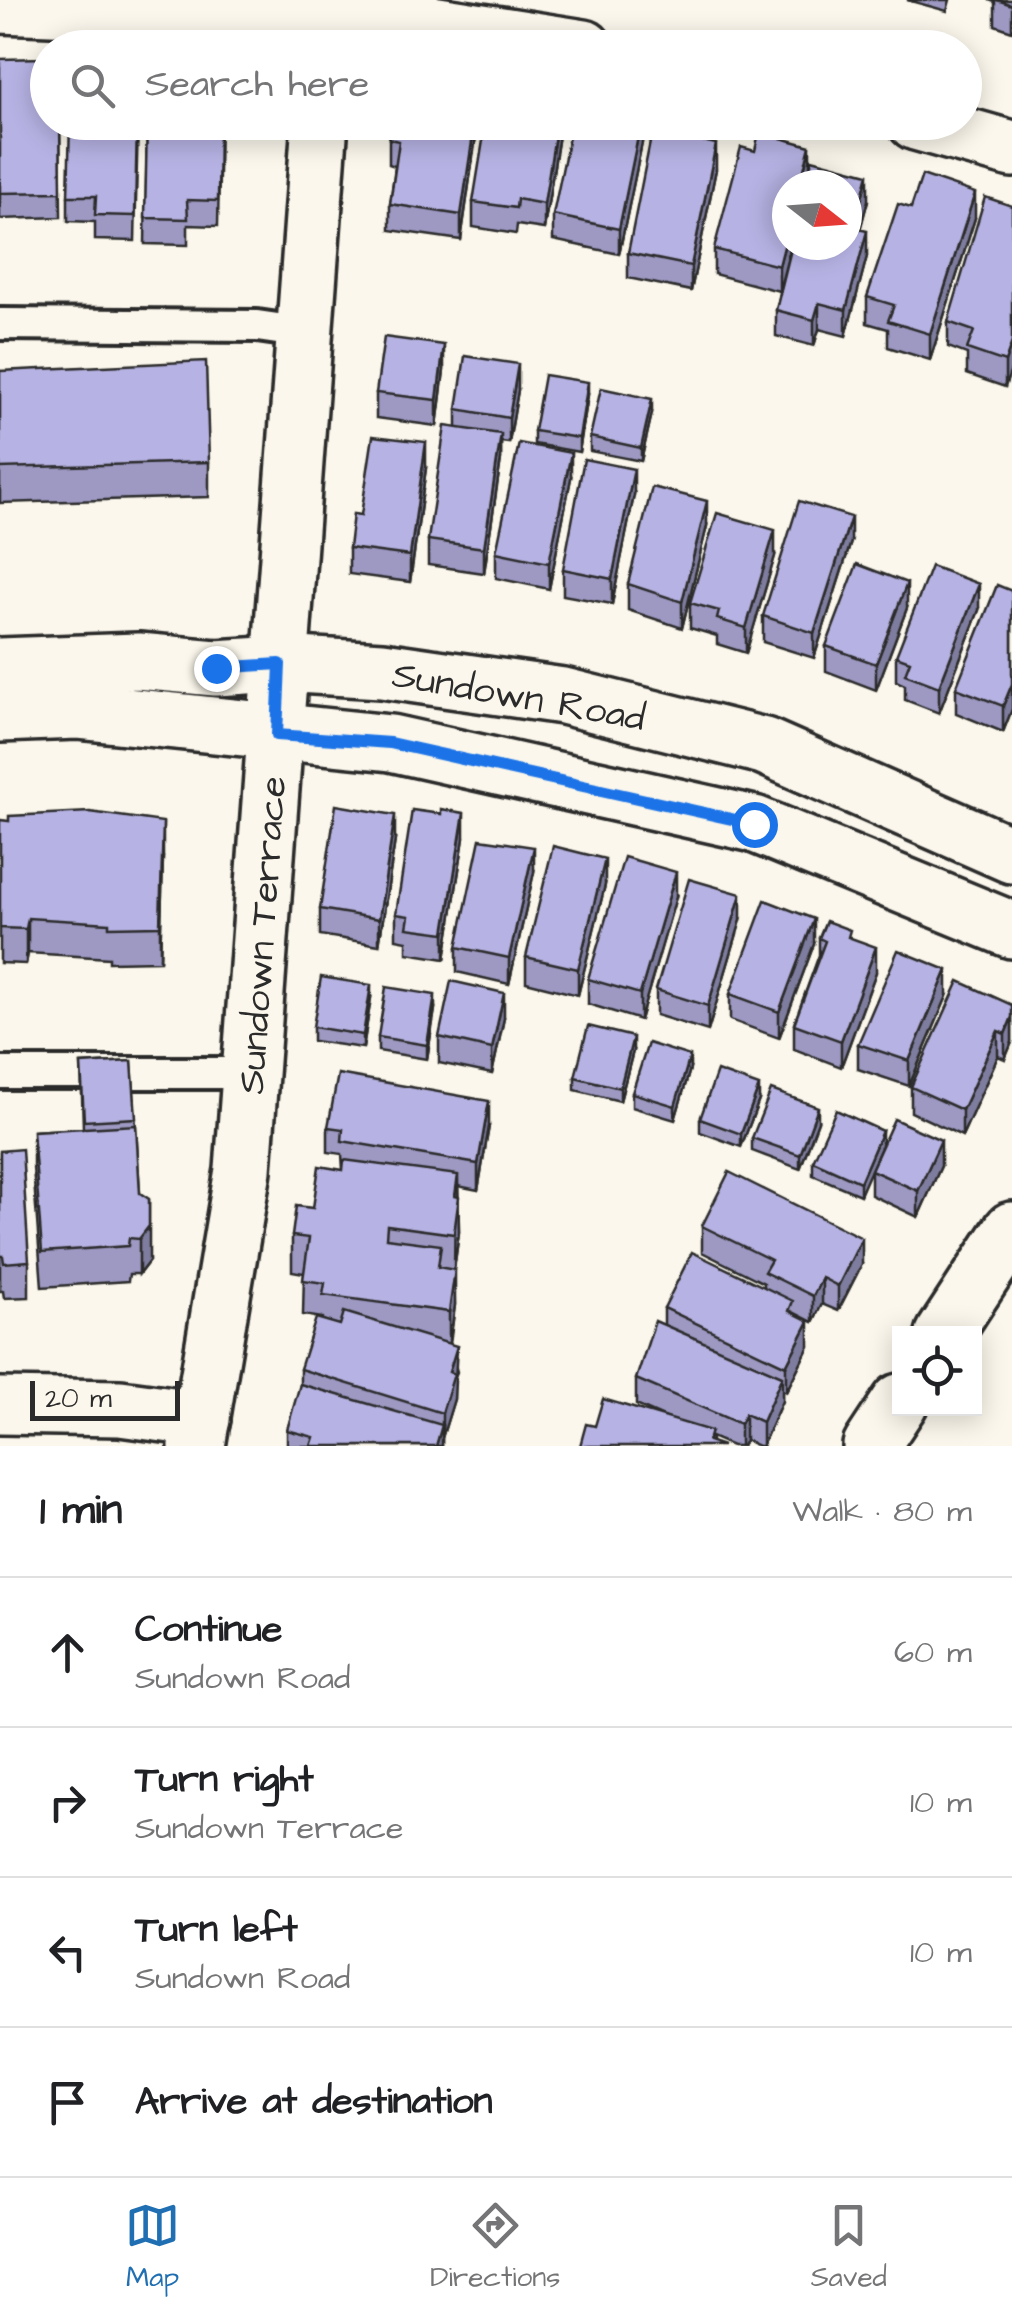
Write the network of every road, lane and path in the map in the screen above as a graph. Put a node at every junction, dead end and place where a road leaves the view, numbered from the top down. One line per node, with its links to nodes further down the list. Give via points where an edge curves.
1 (0, 5): 2 (street)
2 (302, 30)
3 (342, 30): 4 (street, via 412,21)
4 (469, 30)
5 (319, 140): 9 (street, Sundown Terrace)
6 (980, 140): 7 (street)
7 (1012, 149)
8 (0, 324): 9 (lane, via 257,326)
9 (305, 333): 10 (street, Sundown Terrace)
10 (280, 664): 11 (street, Sundown Road); 13 (street, Sundown Terrace); 14 (street, Sundown Road, via 382,670 563,696 764,746)
11 (0, 666)
12 (0, 714): 13 (street, Sundown Road, via 77,711)
13 (277, 735): 15 (street, Sundown Road, via 390,743 754,824); 17 (street, Sundown Terrace)
14 (1012, 855)
15 (1012, 930)
16 (0, 1072): 17 (lane)
17 (250, 1074): 22 (street, Sundown Terrace, via 243,1170)
18 (1012, 1230): 19 (street)
19 (949, 1326)
20 (0, 1406): 22 (street, via 120,1408)
21 (892, 1414): 23 (street)
22 (200, 1432)
23 (871, 1446)

